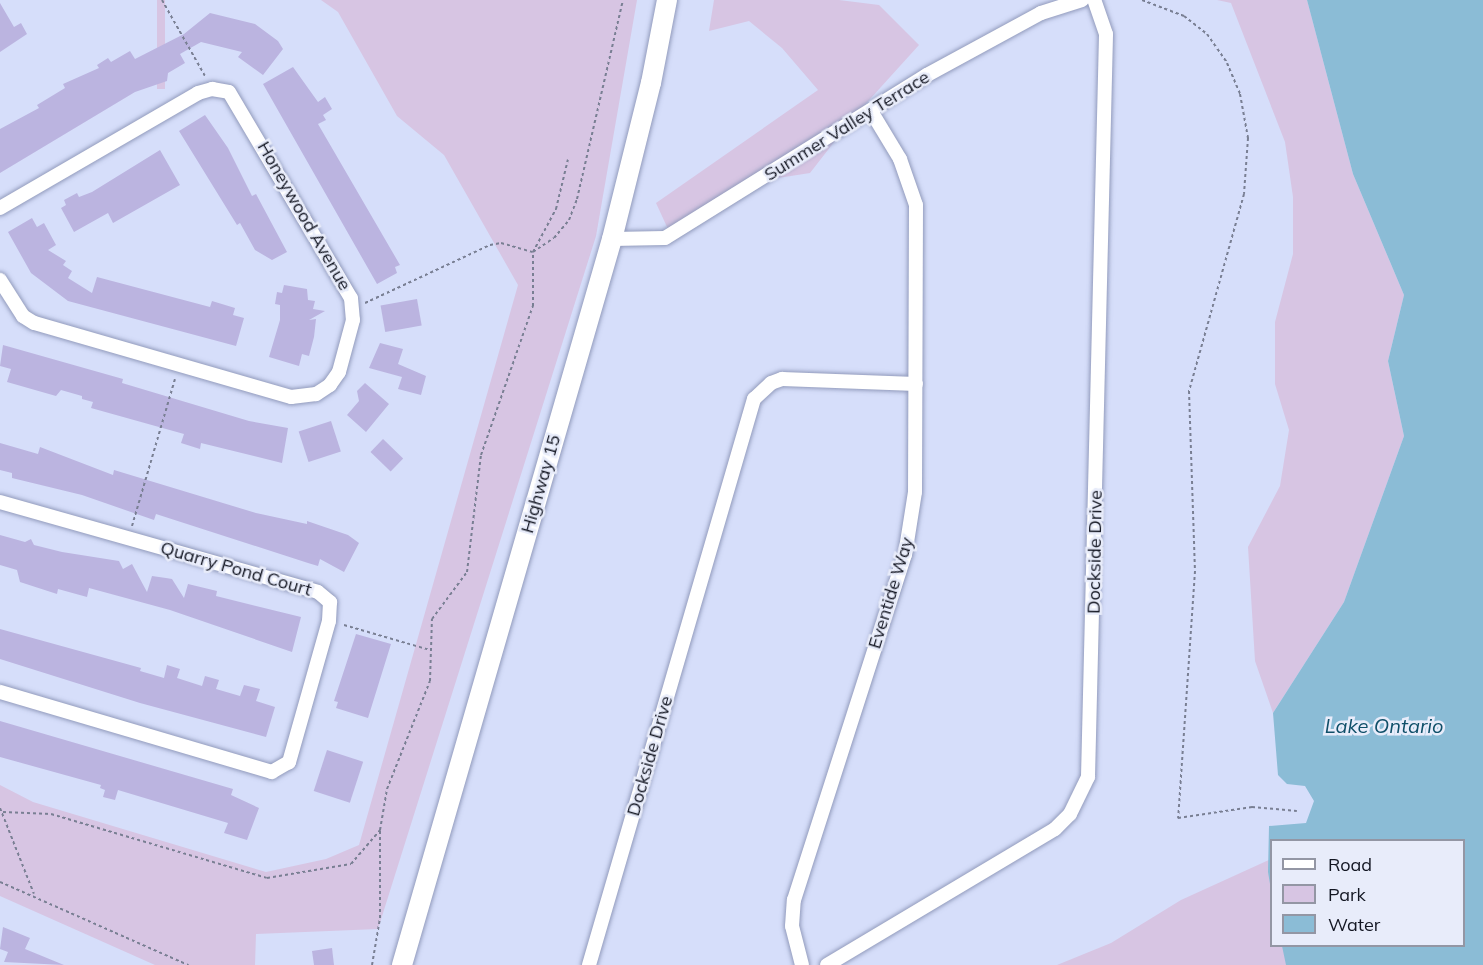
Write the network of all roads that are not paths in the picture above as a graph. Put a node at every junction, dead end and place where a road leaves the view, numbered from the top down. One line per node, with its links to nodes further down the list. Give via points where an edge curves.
1 (667, 0): 6 (main road, Highway 15, via 651,83)
2 (1082, 0): 4 (street, Summer Valley Terrace, via 1041,13)
3 (1094, 0): 14 (street, Dockside Drive, via 1106,34 1088,777 1076,806 1055,829)
4 (871, 111): 6 (street, Summer Valley Terrace, via 665,238); 8 (street, Eventide Way, via 900,159 916,205)
5 (0, 208): 7 (street, Honeywood Avenue, via 198,93 212,89 229,92 240,104 351,298 353,320 339,372 330,385 316,394 291,397 34,323 23,316)
6 (612, 239): 11 (main road, Highway 15)
7 (0, 280)
8 (916, 384): 12 (street, Dockside Drive, via 782,379 771,383 754,399); 13 (street, Eventide Way, via 912,524 794,900 792,926)
9 (0, 502): 10 (street, Quarry Pond Court, via 318,592 330,602 329,621 290,762 272,772)
10 (0, 692)
11 (402, 965)
12 (589, 965)
13 (802, 965)
14 (827, 965)

